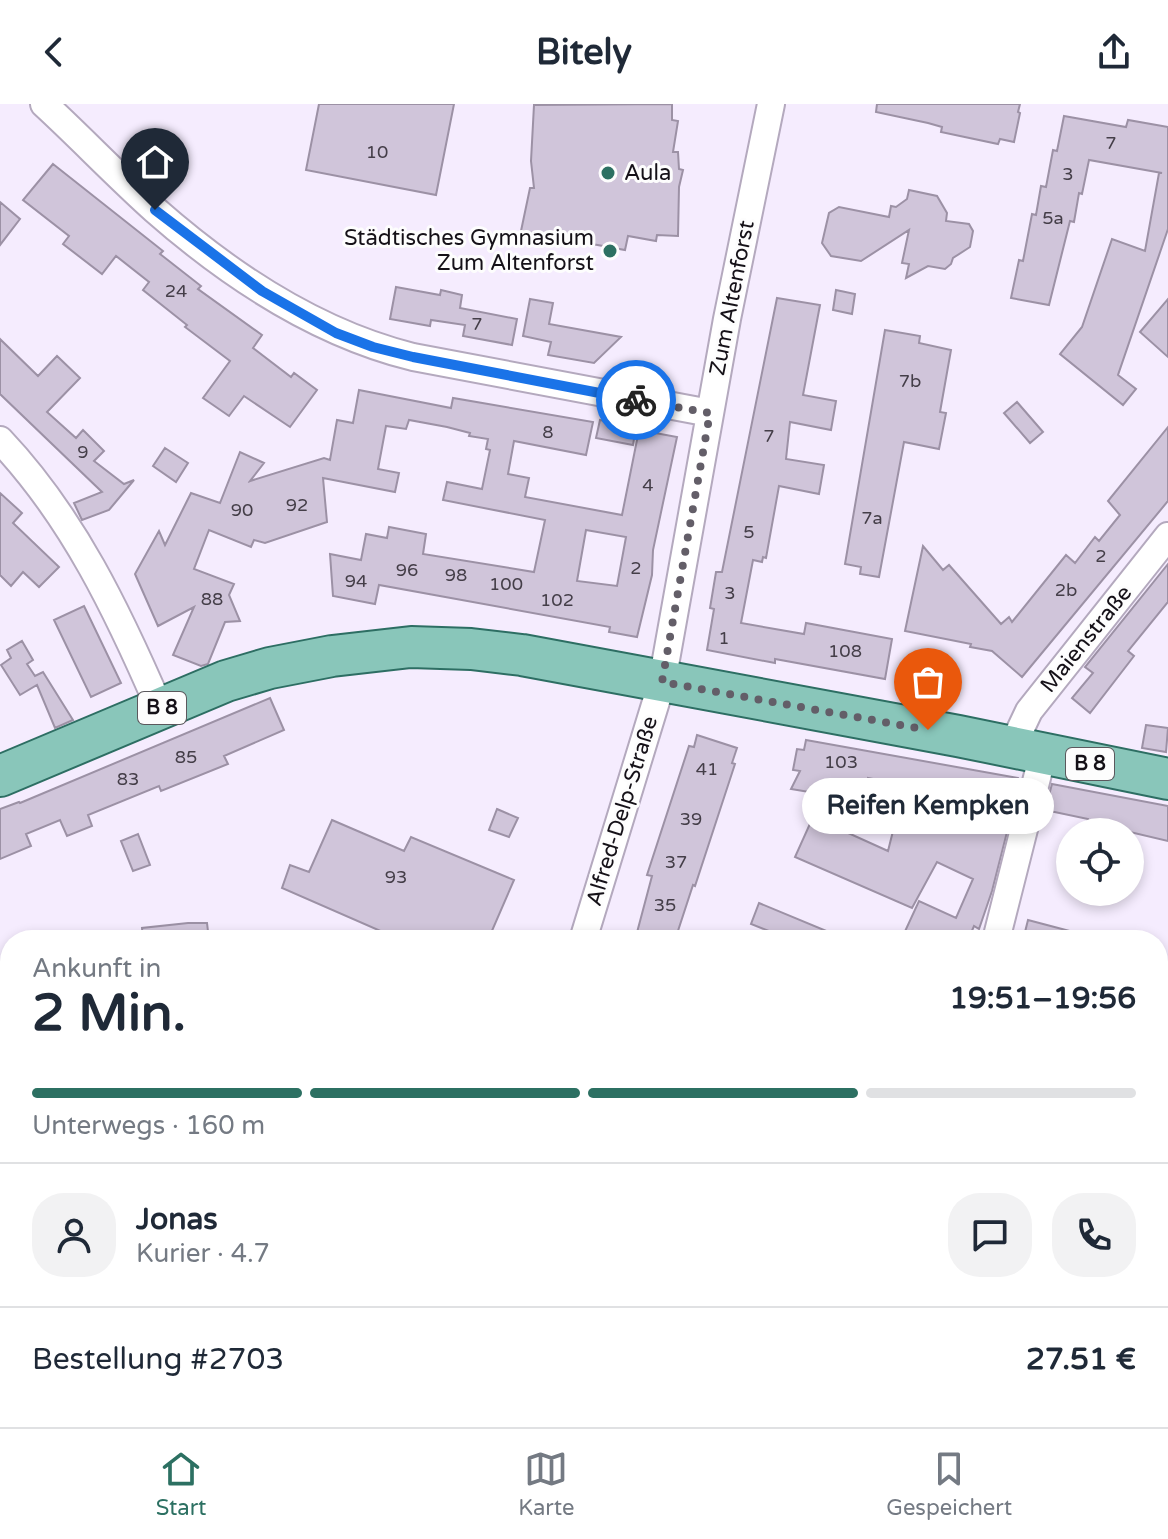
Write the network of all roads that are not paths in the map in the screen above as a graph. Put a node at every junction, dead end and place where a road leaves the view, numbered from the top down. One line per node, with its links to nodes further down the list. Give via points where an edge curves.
1 (44, 104): 3 (street, via 198,244 262,291 336,333 413,357)
2 (771, 104): 3 (street, Zum Altenforst)
3 (710, 413): 6 (street, Zum Altenforst)
4 (0, 440): 7 (street, via 37,481 85,553)
5 (1168, 536): 8 (street, Maienstraße, via 1029,711)
6 (662, 682): 7 (main road, B 8, via 522,655 411,647 255,671); 8 (main road, B 8); 11 (street, Alfred-Delp-Straße)
7 (160, 709): 9 (main road, B 8)
8 (1027, 750): 10 (main road, B 8); 12 (street, Maienstraße, via 1026,821)
9 (0, 776)
10 (1168, 779)
11 (586, 930)
12 (999, 930)

